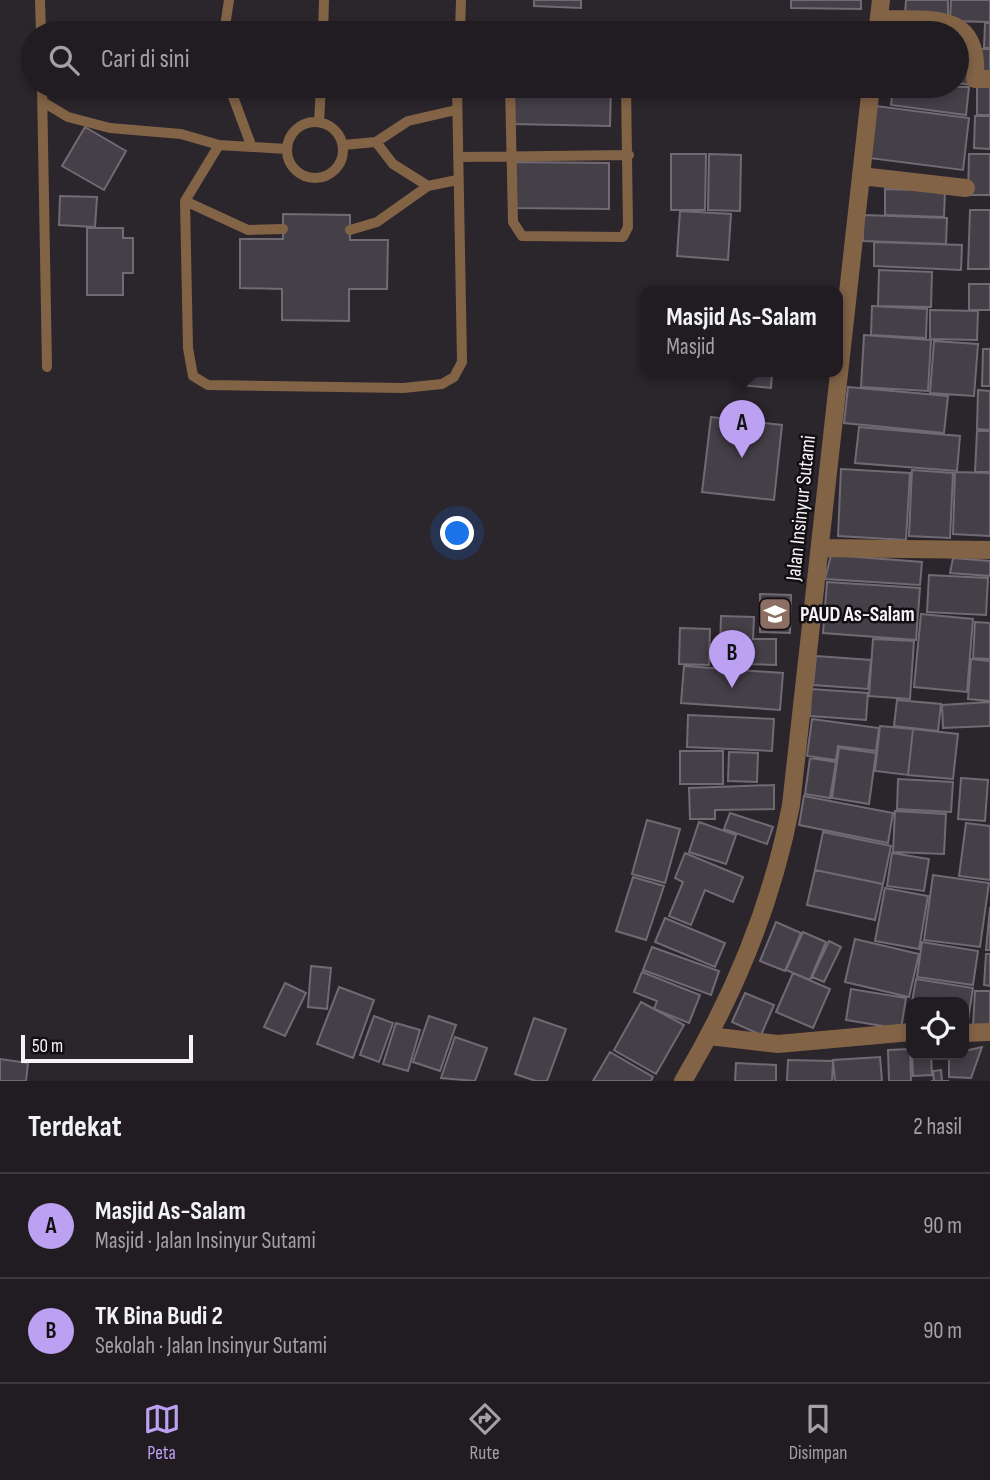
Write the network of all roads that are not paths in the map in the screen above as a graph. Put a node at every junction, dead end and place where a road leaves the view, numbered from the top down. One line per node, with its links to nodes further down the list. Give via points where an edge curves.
1 (40, 0): 6 (lane)
2 (229, 0): 7 (lane)
3 (324, 0): 8 (lane)
4 (461, 0): 9 (lane)
5 (881, 0): 10 (street)
6 (41, 21)
7 (226, 21)
8 (323, 21)
9 (460, 21)
10 (879, 21)
11 (969, 40): 12 (street, via 977,56 975,79)
12 (990, 79)
13 (43, 98): 20 (lane)
14 (233, 98): 25 (lane)
15 (320, 98): 22 (lane)
16 (456, 98): 21 (lane)
17 (510, 98): 30 (lane)
18 (627, 98): 28 (lane)
19 (870, 98): 31 (street, Jalan Insinyur Sutami)
20 (43, 102): 24 (lane, via 90,123 181,134); 39 (lane)
21 (456, 110): 23 (lane, via 408,121); 29 (lane)
22 (319, 122): 26 (lane, via 339,134); 27 (lane, via 297,128)
23 (376, 142): 26 (lane); 33 (lane, via 393,164)
24 (219, 145): 25 (lane); 35 (lane)
25 (251, 145): 27 (lane)
26 (343, 145): 27 (lane, via 338,168 317,178 295,170)
27 (287, 149)
28 (629, 156): 30 (lane); 30 (lane, via 628,227 623,237 522,236 513,222)
29 (458, 157): 30 (lane); 32 (lane)
30 (512, 158)
31 (862, 176): 34 (street); 38 (street, Jalan Insinyur Sutami)
32 (457, 180): 33 (lane); 35 (lane, via 463,362 454,377 442,384 403,388 208,385 193,376 188,348)
33 (428, 186): 37 (lane, via 377,222)
34 (966, 188)
35 (185, 201): 36 (lane, via 248,230)
36 (283, 229)
37 (350, 230)
38 (843, 344)
39 (47, 367)
40 (839, 377): 41 (street, Jalan Insinyur Sutami)
41 (820, 548): 42 (street); 46 (street, Jalan Insinyur Sutami, via 784,841 760,924)
42 (990, 550)
43 (906, 1032): 46 (street, via 778,1044)
44 (990, 1032): 45 (street)
45 (969, 1033)
46 (709, 1036): 47 (street, Jalan Insinyur Sutami)
47 (683, 1081)

